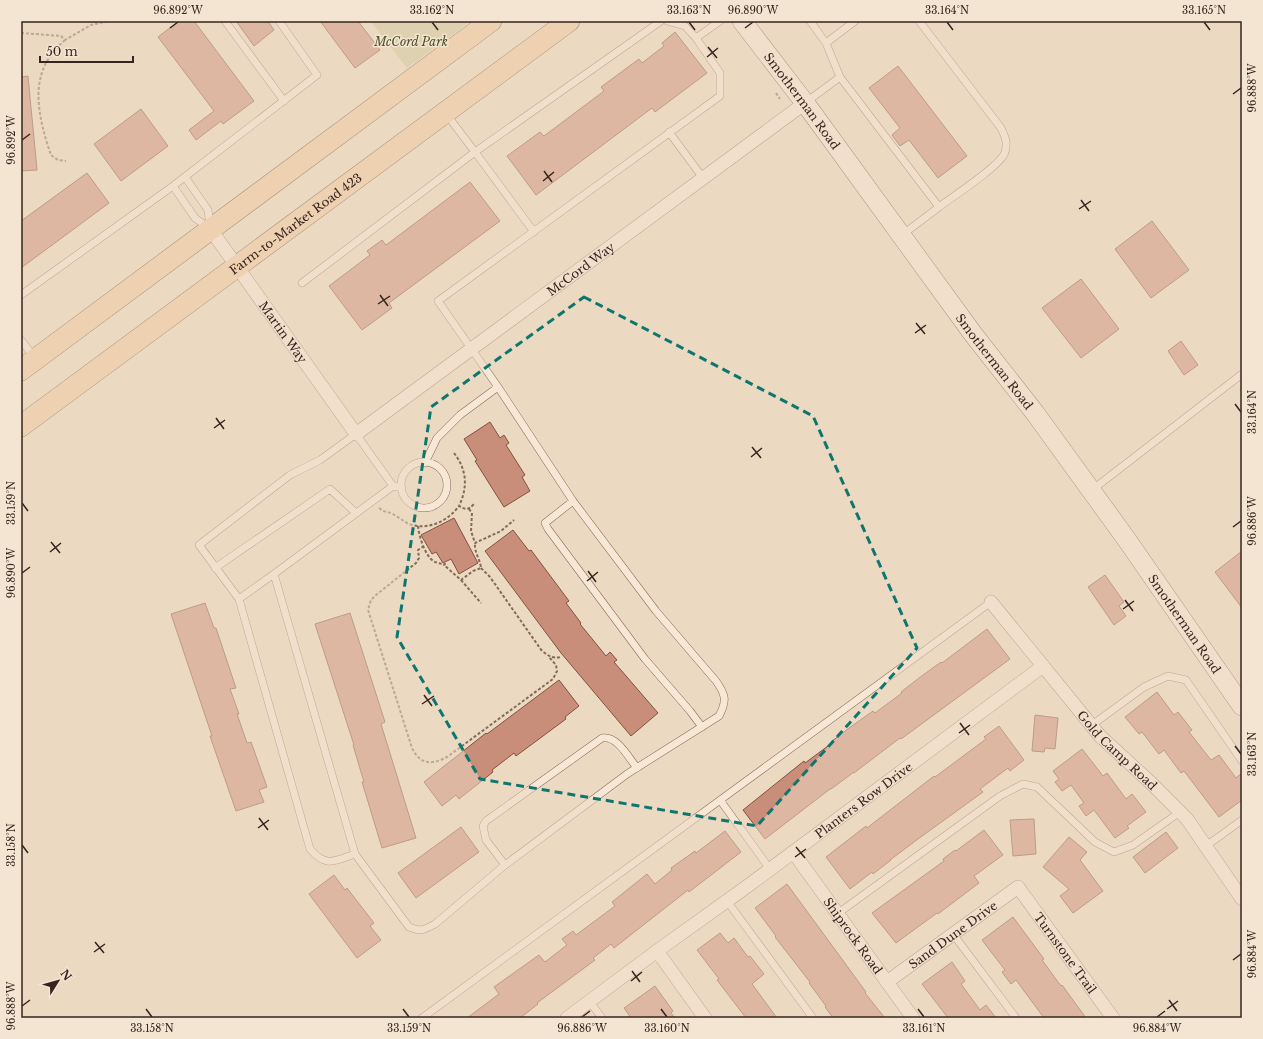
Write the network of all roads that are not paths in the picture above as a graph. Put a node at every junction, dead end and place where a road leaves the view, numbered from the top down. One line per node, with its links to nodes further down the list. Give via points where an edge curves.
1 (225, 21): 15 (lane)
2 (279, 21): 15 (lane, via 317,75)
3 (491, 21): 24 (main road)
4 (569, 21): 17 (main road, Farm-to-Market Road 423)
5 (661, 21): 19 (lane)
6 (667, 21): 12 (lane, via 685,26)
7 (720, 21): 12 (lane)
8 (742, 21): 16 (street, Smotherman Road)
9 (810, 21): 13 (lane)
10 (855, 21): 13 (lane)
11 (919, 21): 23 (lane, via 1001,128 1007,141 1005,153 997,164)
12 (696, 38): 18 (lane, via 720,73 720,96)
13 (826, 43): 14 (lane)
14 (840, 77): 16 (lane); 23 (lane)
15 (284, 101): 20 (lane)
16 (805, 103): 21 (street, McCord Way); 26 (street, Smotherman Road)
17 (445, 113): 19 (lane); 27 (main road, Farm-to-Market Road 423)
18 (669, 132): 21 (lane); 25 (lane)
19 (475, 152): 25 (lane); 28 (lane)
20 (185, 177): 22 (lane); 24 (lane, via 208,210)
21 (703, 178): 31 (street, McCord Way)
22 (173, 186): 24 (lane, via 195,218); 29 (lane)
23 (939, 207): 26 (lane)
24 (211, 230): 27 (street, Martin Way); 32 (main road)
25 (534, 232): 31 (lane, via 438,301)
26 (902, 235): 40 (street, Smotherman Road, via 973,334)
27 (238, 266): 35 (main road, Farm-to-Market Road 423); 36 (street, Martin Way)
28 (302, 283)
29 (21, 296)
30 (21, 340): 32 (lane)
31 (471, 349): 34 (lane); 36 (street, McCord Way)
32 (28, 364)
33 (1242, 374): 40 (lane)
34 (498, 387): 37 (lane, via 460,415 437,438); 41 (lane)
35 (21, 426)
36 (356, 434): 38 (lane); 43 (lane, via 320,460 290,475 199,545)
37 (425, 463): 39 (lane, via 419,463 408,470 402,481); 39 (lane, via 437,467 445,477 447,490 441,501 430,507 417,507 407,500)
38 (393, 486): 39 (lane); 42 (lane)
39 (402, 488)
40 (1092, 490): 48 (street, Smotherman Road)
41 (573, 501): 50 (lane, via 656,611 721,689 725,698 724,707 719,716); 50 (lane, via 546,523 548,529 645,659)
42 (356, 513): 43 (lane, via 330,489); 44 (lane)
43 (215, 568): 45 (lane)
44 (274, 574): 45 (lane); 58 (lane)
45 (239, 599): 58 (lane, via 310,849 323,861 333,862)
46 (991, 602): 47 (street, Gold Camp Road); 53 (lane)
47 (1043, 666): 49 (street, Gold Camp Road); 57 (street, Planters Row Drive)
48 (1242, 706)
49 (1092, 725): 51 (lane, via 1144,687 1168,676 1186,680); 54 (street, Gold Camp Road, via 1100,736)
50 (702, 727): 52 (lane)
51 (1242, 761)
52 (636, 768): 59 (lane); 59 (lane, via 617,743 607,737 602,738 486,821 483,826 486,840)
53 (720, 800): 60 (lane); 69 (lane)
54 (1180, 812): 56 (street, Gold Camp Road); 64 (lane, via 1133,845 1114,852 1095,842 1037,787 1023,784 1000,796)
55 (1242, 820): 56 (lane)
56 (1206, 846): 62 (street, Gold Camp Road)
57 (793, 852): 60 (street, Planters Row Drive); 64 (street, Shiprock Road)
58 (355, 854): 59 (lane, via 409,926 418,930 436,924)
59 (505, 865)
60 (770, 869): 63 (street, Planters Row Drive)
61 (1018, 887): 65 (street, Sand Dune Drive); 76 (street, Turnstone Trail)
62 (1240, 894)
63 (727, 901): 66 (street, Planters Row Drive); 73 (lane)
64 (838, 914): 67 (street, Shiprock Road)
65 (953, 934): 67 (street, Sand Dune Drive); 75 (lane)
66 (657, 951): 68 (street, Planters Row Drive); 72 (street)
67 (887, 982): 74 (street, Shiprock Road)
68 (590, 1001): 70 (street, Planters Row Drive); 71 (lane)
69 (422, 1018)
70 (567, 1018)
71 (602, 1018)
72 (705, 1018)
73 (813, 1018)
74 (913, 1018)
75 (1016, 1018)
76 (1114, 1018)

